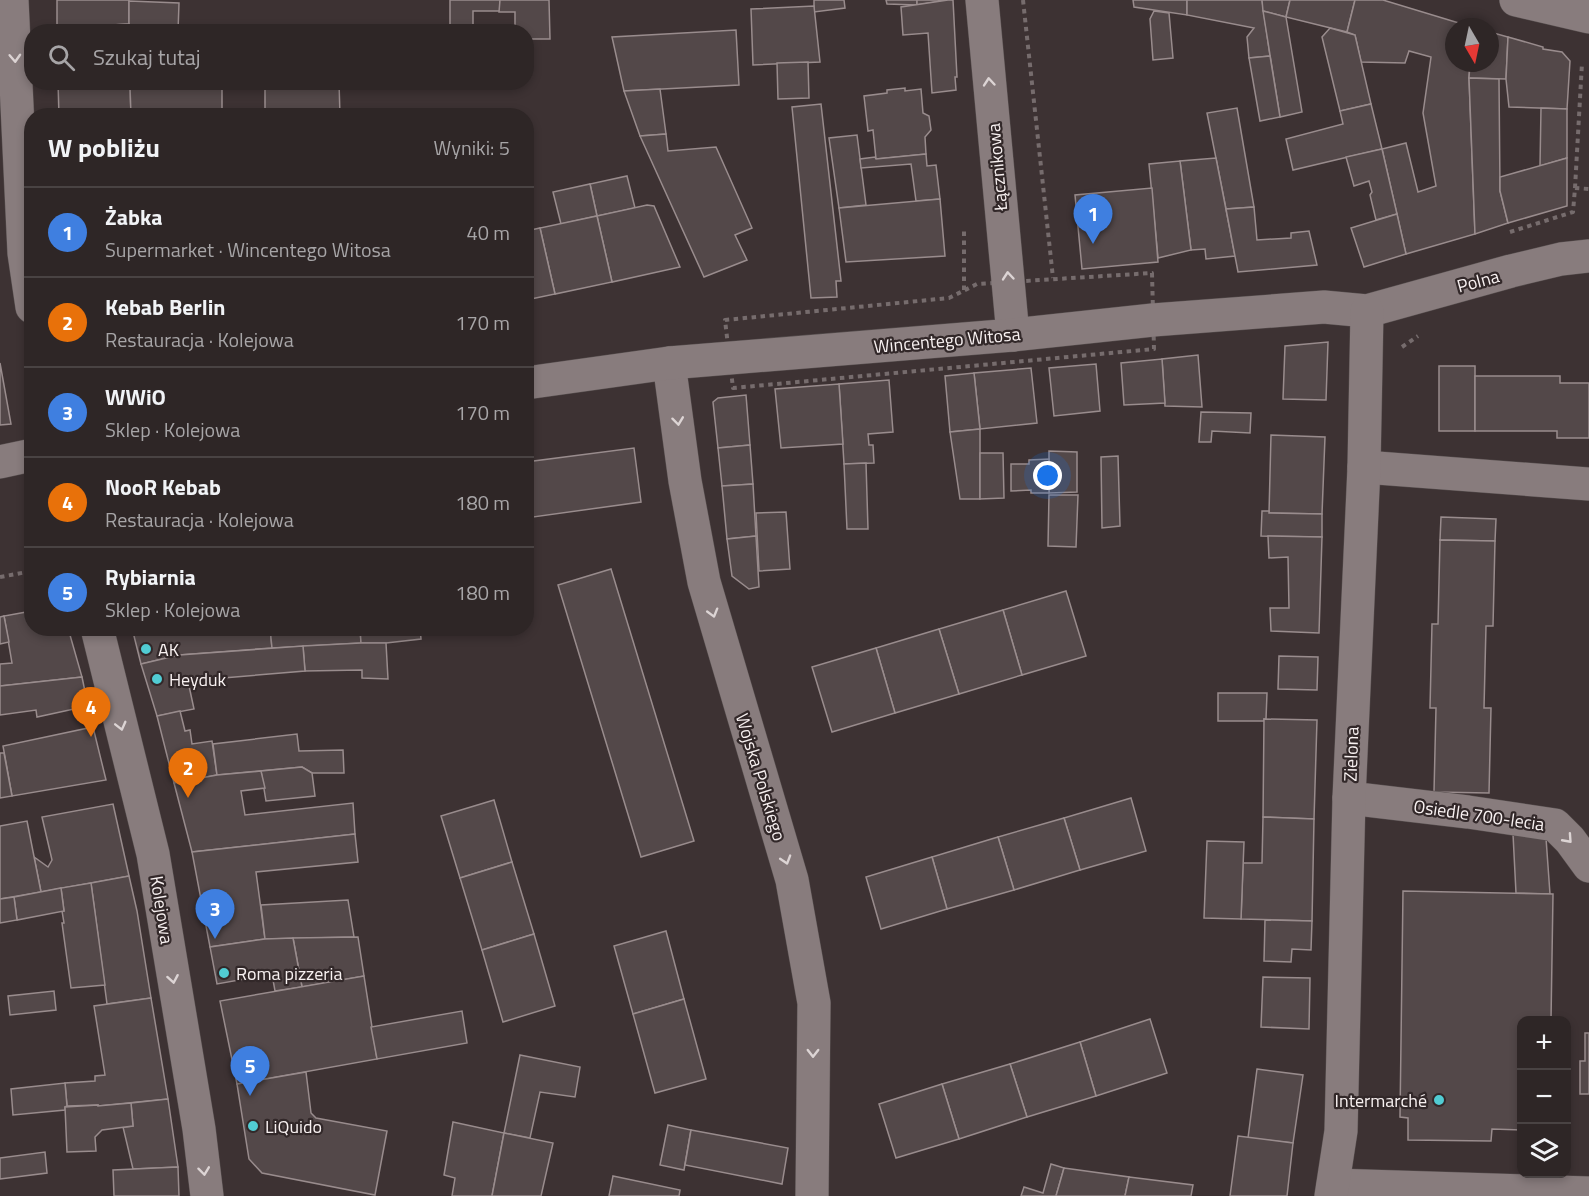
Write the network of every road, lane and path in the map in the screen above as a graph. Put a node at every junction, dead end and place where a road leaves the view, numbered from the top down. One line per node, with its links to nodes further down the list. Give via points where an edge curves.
1 (12, 0): 10 (street, one-way to 10)
2 (982, 0): 16 (street, Łącznikowa, one-way to 2)
3 (1023, 0): 12 (path)
4 (1516, 0): 5 (street)
5 (1589, 17)
6 (1582, 63): 7 (path)
7 (1575, 188): 8 (path); 9 (path, via 1573,212)
8 (1589, 189)
9 (1506, 233)
10 (24, 253)
11 (1589, 256): 15 (street, Polna, via 1561,259)
12 (1053, 278)
13 (1164, 287): 14 (path)
14 (1152, 288)
15 (1367, 311): 16 (street, Wincentego Witosa, via 1312,308); 21 (street, Zielona)
16 (1012, 335): 17 (street, Wincentego Witosa)
17 (669, 363): 18 (street, Wincentego Witosa); 31 (street, Wojska Polskiego, one-way to 31, via 704,582 792,880 814,1003)
18 (534, 382)
19 (24, 457): 20 (street)
20 (0, 462)
21 (1364, 467): 22 (street); 26 (street, Zielona)
22 (1589, 484)
23 (24, 572): 24 (path)
24 (0, 577)
25 (99, 636): 30 (street, Kolejowa, one-way to 30, via 153,854)
26 (1350, 798): 27 (street, Osiedle 700-lecia, one-way to 27, via 1555,825); 28 (street, Zielona, via 1341,1131)
27 (1589, 866)
28 (1332, 1191): 29 (street)
29 (1589, 1193)
30 (207, 1196)
31 (812, 1196)

